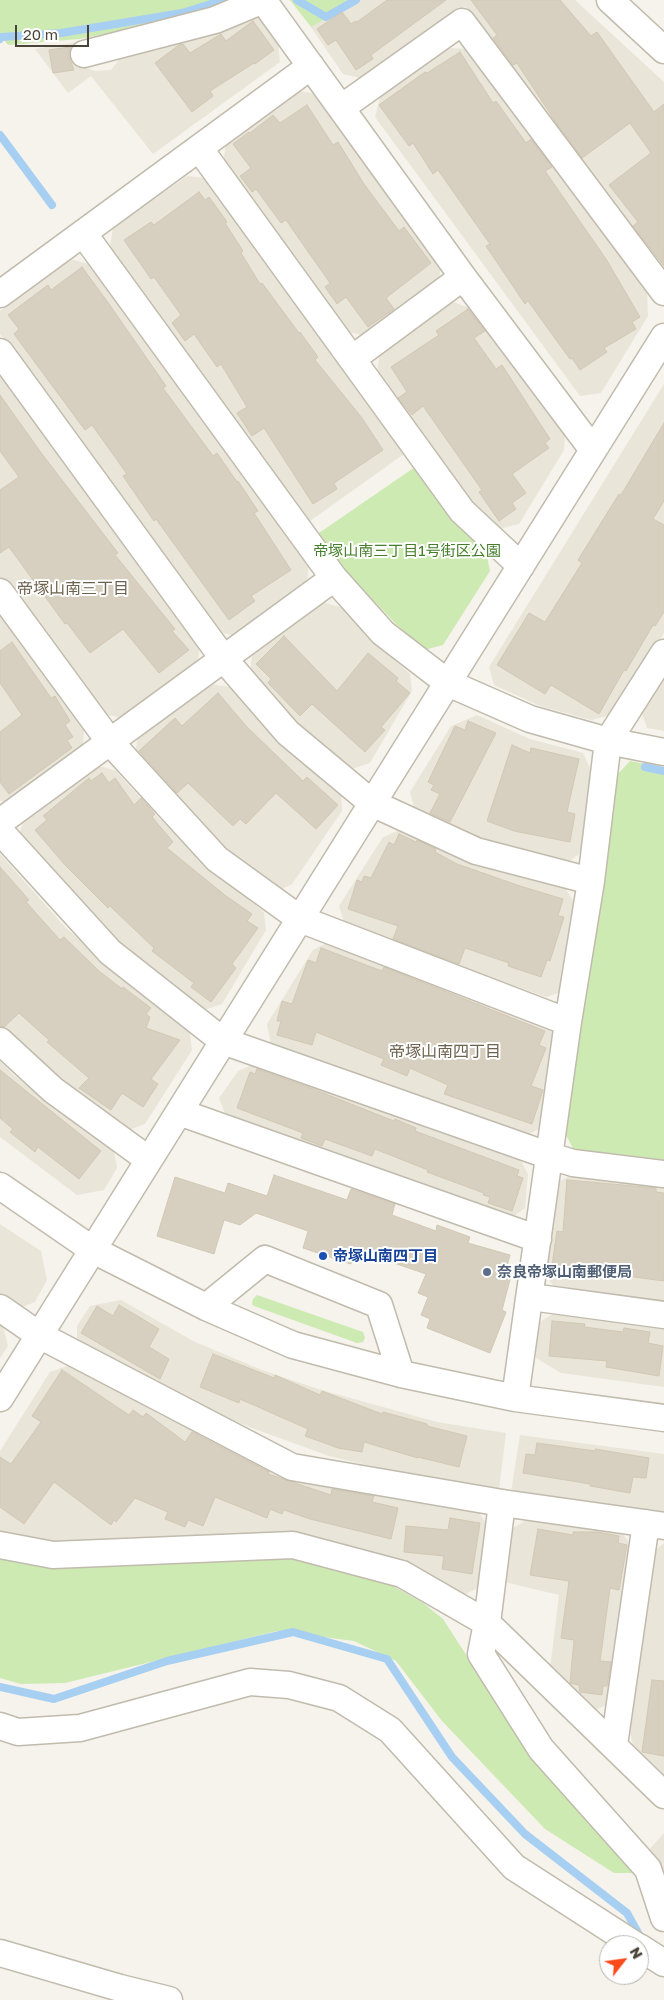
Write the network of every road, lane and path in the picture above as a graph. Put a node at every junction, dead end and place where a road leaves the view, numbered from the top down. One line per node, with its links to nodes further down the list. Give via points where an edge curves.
1 (263, 0): 4 (street, via 215,20); 5 (street)
2 (610, 0): 3 (street)
3 (664, 50)
4 (84, 54)
5 (311, 66): 6 (street); 7 (street)
6 (341, 108): 9 (street); 10 (street, via 462,22)
7 (198, 148): 8 (street); 14 (street)
8 (83, 233): 11 (street); 17 (street)
9 (463, 278): 14 (street); 15 (street)
10 (664, 292)
11 (0, 294)
12 (664, 337): 15 (street)
13 (0, 352): 20 (street)
14 (352, 359): 16 (street, via 462,511)
15 (593, 450): 16 (street)
16 (521, 566): 21 (street)
17 (334, 578): 20 (street); 21 (street, via 383,633)
18 (0, 592): 23 (street)
19 (664, 653): 22 (street)
20 (223, 658): 23 (street); 25 (street, via 288,733)
21 (448, 683): 22 (street, via 530,719); 25 (street)
22 (608, 741): 24 (street); 28 (street)
23 (110, 742): 26 (street); 29 (street, via 217,859)
24 (664, 752)
25 (372, 803): 28 (street, via 476,851); 29 (street)
26 (0, 822)
27 (0, 832): 32 (street, via 110,952)
28 (591, 881): 30 (street)
29 (300, 920): 30 (street); 32 (street)
30 (568, 1022): 34 (street)
31 (0, 1041): 35 (street, via 54,1090)
32 (224, 1041): 33 (street); 34 (street)
33 (179, 1112): 35 (street); 38 (street)
34 (550, 1156): 36 (street, via 573,1163); 38 (street)
35 (149, 1160): 39 (street)
36 (664, 1174)
37 (0, 1186): 39 (street)
38 (538, 1239): 40 (street)
39 (93, 1250): 41 (street); 44 (street)
40 (531, 1297): 43 (street); 47 (street)
41 (206, 1307): 45 (street, via 293,1345); 45 (street, via 265,1259 379,1305)
42 (0, 1308): 44 (street)
43 (664, 1315)
44 (39, 1335): 46 (street); 49 (street, via 292,1467)
45 (401, 1374): 47 (street)
46 (0, 1398)
47 (515, 1398): 48 (street)
48 (664, 1418)
49 (502, 1503): 50 (street); 52 (street)
50 (655, 1524): 54 (street)
51 (0, 1545): 52 (street, via 53,1555 293,1545 402,1574)
52 (487, 1623): 54 (street); 56 (street, via 481,1654 541,1749 648,1869)
53 (0, 1726): 57 (street, via 18,1732 80,1728 250,1682 289,1685 339,1698 390,1730 514,1867)
54 (614, 1744): 55 (street)
55 (664, 1795)
56 (664, 1918)
57 (620, 1935)
58 (0, 1953): 61 (street)
59 (649, 1953): 60 (street)
60 (664, 1963)
61 (124, 1994): 62 (street)
62 (168, 2000)

